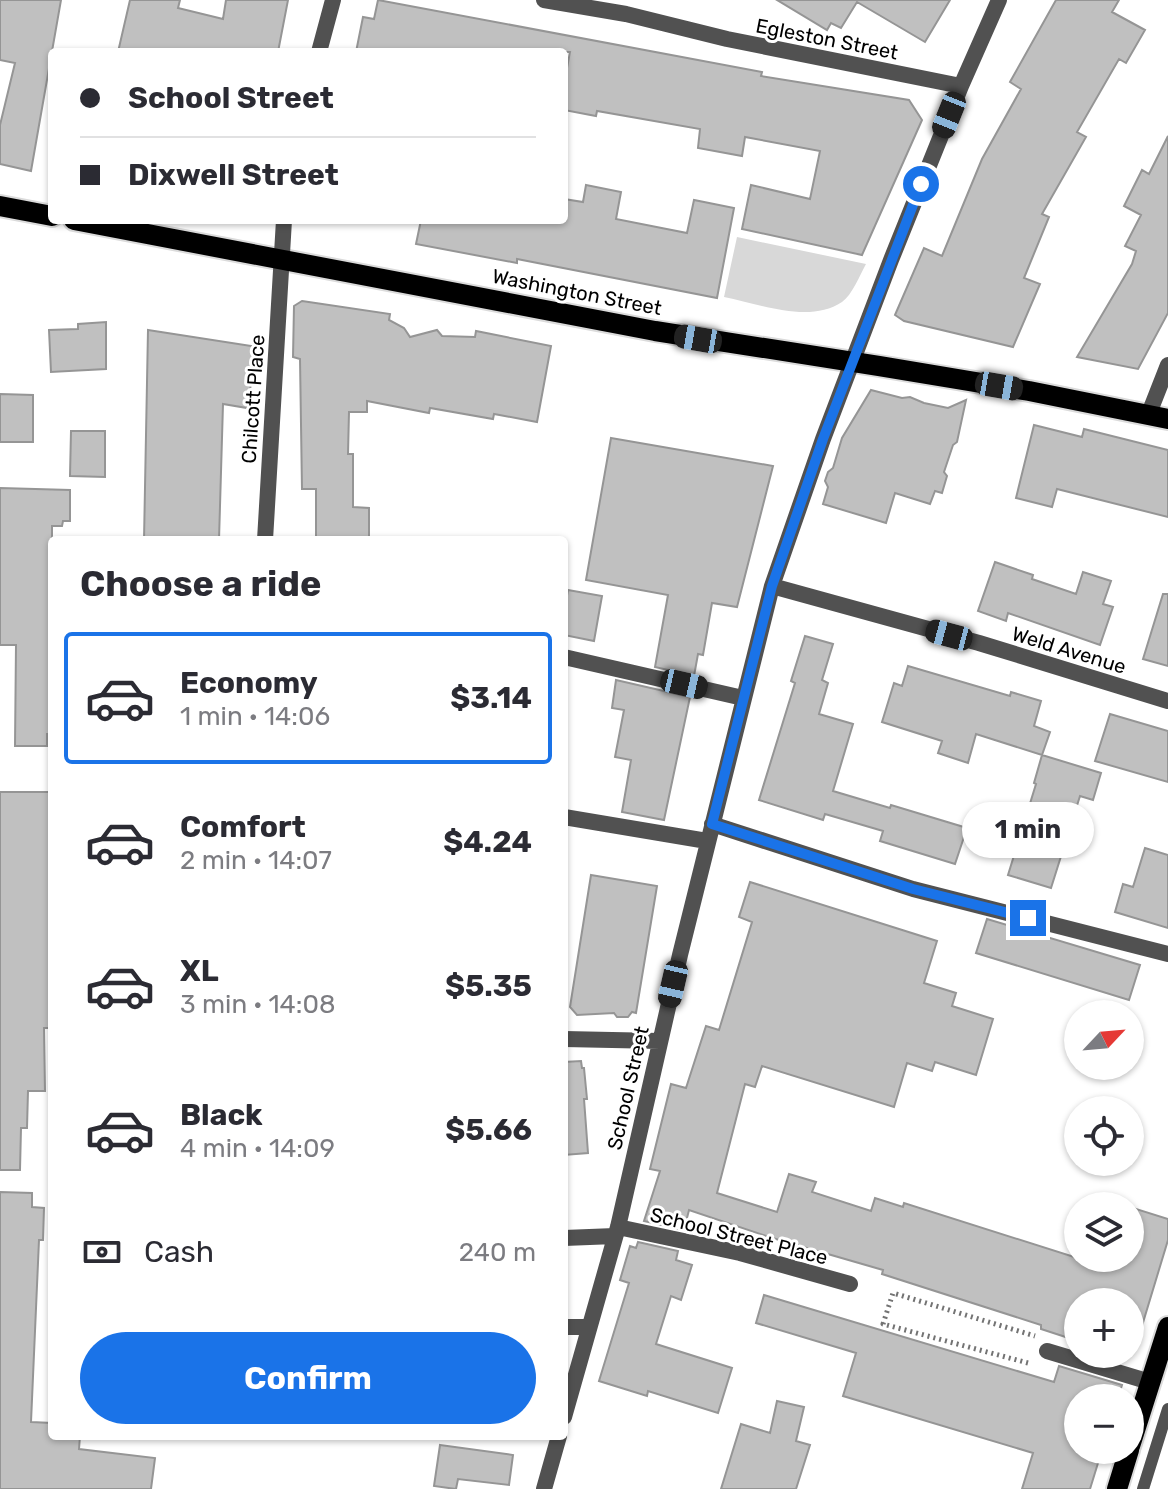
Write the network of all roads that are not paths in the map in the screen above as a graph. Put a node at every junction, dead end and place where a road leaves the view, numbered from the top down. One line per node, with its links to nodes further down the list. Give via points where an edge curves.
1 (333, 0): 5 (street)
2 (544, 0): 4 (street, Egleston Street)
3 (999, 0): 6 (street, School Street)
4 (630, 7): 6 (street, Egleston Street, via 727,39)
5 (320, 48)
6 (961, 86): 12 (street, School Street)
7 (0, 206): 8 (main road)
8 (48, 215)
9 (95, 224): 11 (main road, Washington Street)
10 (284, 224): 11 (street, Chilcott Place)
11 (283, 260): 12 (main road, Washington Street, via 720,343); 15 (street, Chilcott Place)
12 (855, 362): 14 (main road, Washington Street); 16 (street, School Street)
13 (1168, 365): 14 (street)
14 (1158, 418)
15 (265, 536)
16 (772, 586): 18 (street, School Street); 19 (street, Weld Avenue)
17 (568, 658): 18 (street)
18 (743, 698): 21 (street, School Street)
19 (1168, 701)
20 (568, 818): 22 (street)
21 (712, 824): 22 (street, School Street); 23 (street, via 913,889)
22 (707, 841): 25 (street, School Street)
23 (1168, 954)
24 (568, 1039): 25 (street)
25 (660, 1041): 26 (street, School Street)
26 (616, 1232): 27 (street, School Street Place); 28 (street, School Street Place, via 740,1253); 30 (street, School Street)
27 (568, 1238)
28 (850, 1284)
29 (568, 1327): 30 (street)
30 (589, 1327): 35 (street, School Street)
31 (1168, 1327): 33 (main road)
32 (1047, 1351): 33 (street)
33 (1150, 1382): 34 (main road)
34 (1144, 1401)
35 (568, 1403)
36 (1168, 1409): 41 (lane)
37 (558, 1440): 39 (street)
38 (1124, 1464): 40 (main road)
39 (544, 1489)
40 (1117, 1489)
41 (1143, 1489)

